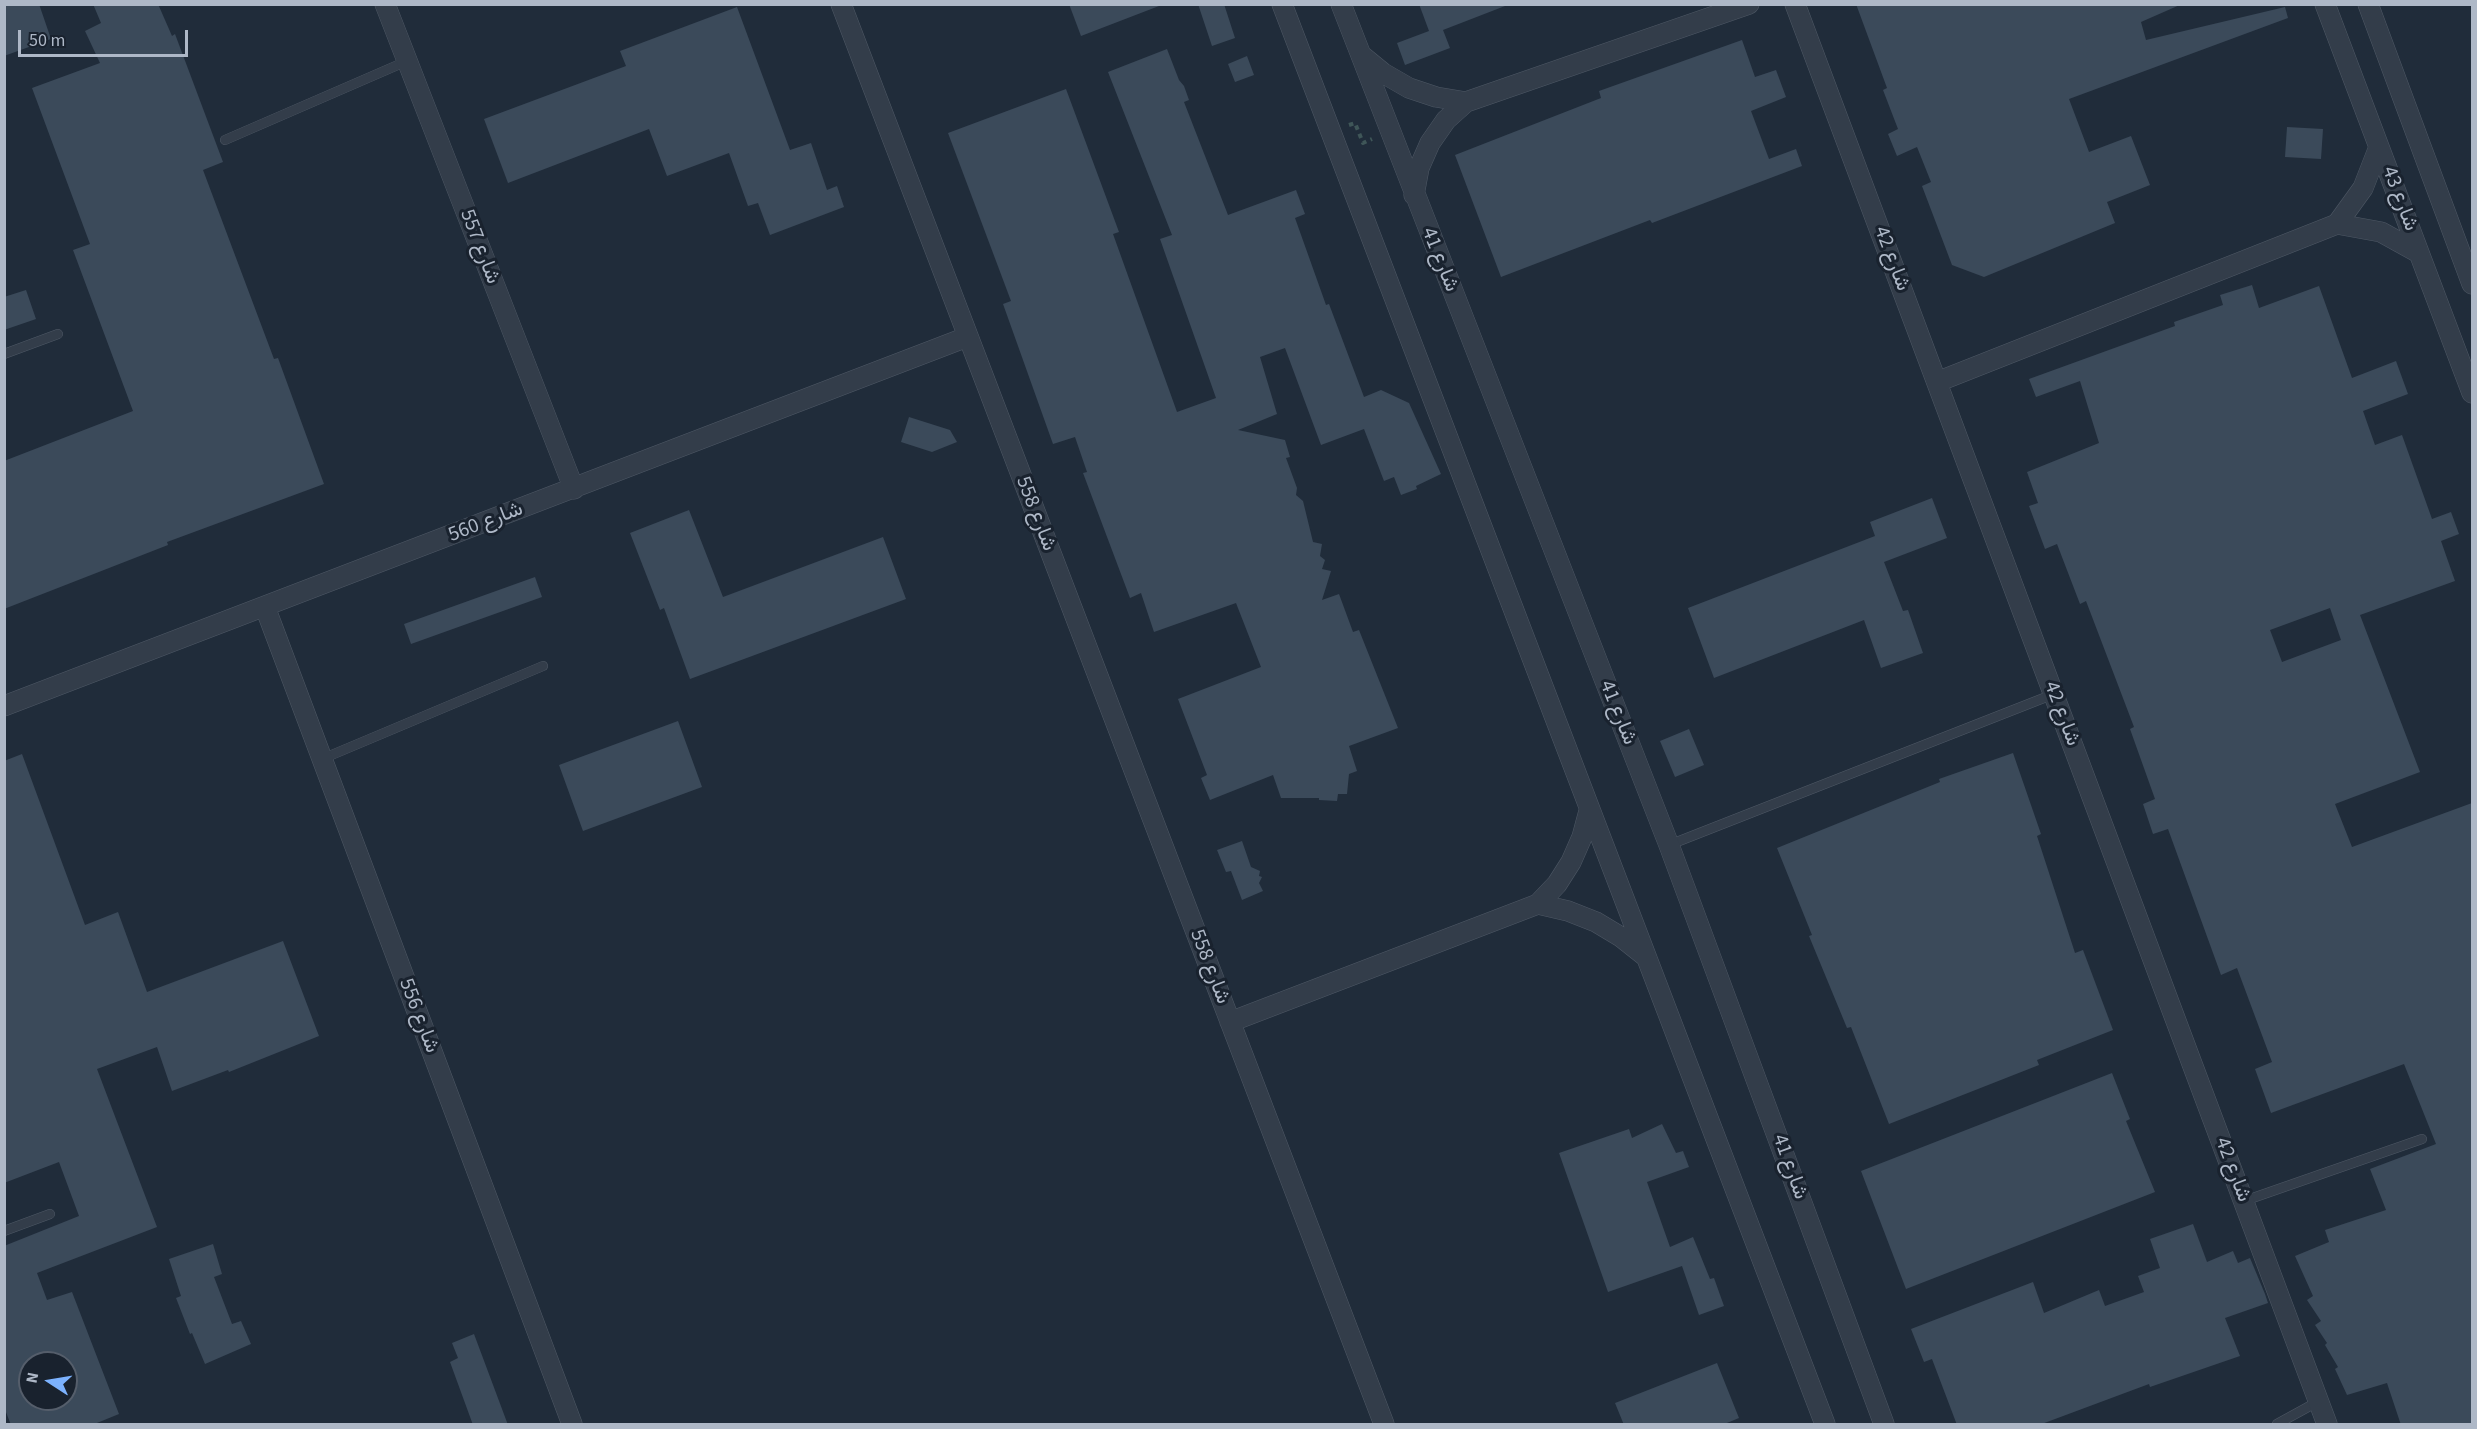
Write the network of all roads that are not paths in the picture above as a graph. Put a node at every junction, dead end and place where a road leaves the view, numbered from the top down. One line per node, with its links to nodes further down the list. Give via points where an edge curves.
1 (385, 4): 10 (street, شارع 557)
2 (841, 4): 19 (street, شارع 558)
3 (1282, 4): 29 (street)
4 (1341, 4): 9 (street, شارع 41)
5 (1749, 4): 11 (street)
6 (1795, 4): 21 (street, شارع 42)
7 (2325, 4): 13 (street, شارع 43)
8 (2368, 4): 17 (street, شارع 43)
9 (1359, 54): 11 (street, via 1409,88); 14 (street, شارع 41)
10 (407, 61): 12 (lane); 23 (street, شارع 557)
11 (1466, 102): 14 (street, via 1446,120 1430,143 1419,168)
12 (225, 140)
13 (2379, 147): 15 (street, via 2363,188); 16 (street, شارع 43)
14 (1414, 195): 30 (street, شارع 41)
15 (2337, 224): 16 (street, via 2381,232); 21 (street)
16 (2419, 253): 22 (street, شارع 43)
17 (2472, 284)
18 (58, 334): 20 (lane)
19 (967, 337): 23 (street, شارع 560); 33 (street, شارع 558)
20 (4, 354)
21 (1937, 382): 26 (street, شارع 42)
22 (2472, 393)
23 (574, 489): 24 (street, شارع 560)
24 (265, 607): 27 (street, شارع 560); 28 (street, شارع 556)
25 (543, 666): 28 (lane)
26 (2054, 694): 30 (lane); 35 (street, شارع 42)
27 (4, 706)
28 (322, 759): 39 (street, شارع 556)
29 (1589, 811): 31 (street, شارع 558, via 1571,862); 32 (street)
30 (1670, 844): 42 (street, شارع 41)
31 (1538, 904): 32 (street, via 1596,922); 33 (street, شارع 558)
32 (1645, 956): 41 (street)
33 (1230, 1022): 40 (street, شارع 558)
34 (2422, 1139): 35 (lane)
35 (2244, 1201): 38 (street, شارع 42)
36 (50, 1214): 37 (lane)
37 (4, 1231)
38 (2319, 1401): 43 (lane); 44 (street, شارع 42)
39 (572, 1425)
40 (1384, 1425)
41 (1825, 1425)
42 (1884, 1425)
43 (2277, 1425)
44 (2327, 1425)

